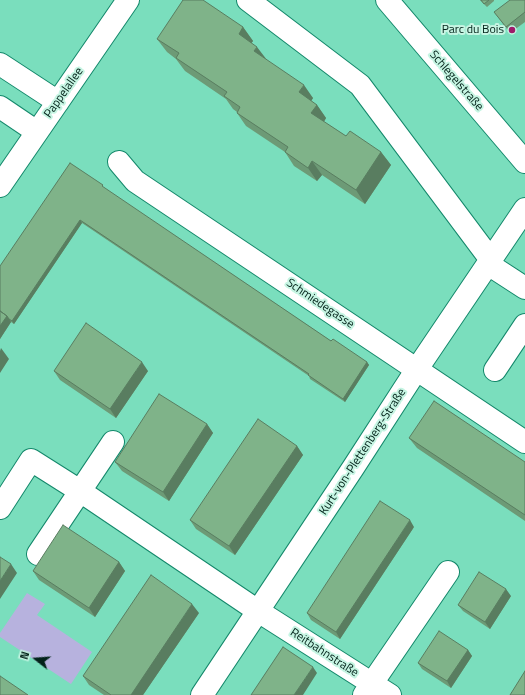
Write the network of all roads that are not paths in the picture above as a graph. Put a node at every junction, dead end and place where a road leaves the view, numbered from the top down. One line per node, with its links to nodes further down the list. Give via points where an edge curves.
1 (128, 0): 5 (street, Pappelallee)
2 (248, 0): 12 (street, via 360,85)
3 (387, 0): 9 (street, Schlegelstraße)
4 (0, 64): 5 (street)
5 (58, 102): 7 (street, Pappelallee)
6 (0, 107): 7 (street)
7 (37, 132): 10 (street, Pappelallee)
8 (119, 162): 15 (street, Schmiedegasse, via 135,181)
9 (525, 162)
10 (0, 186)
11 (525, 209): 12 (street, Kurt-von-Plettenberg-Straße)
12 (490, 262): 13 (street); 15 (street, Kurt-von-Plettenberg-Straße)
13 (525, 288)
14 (525, 325): 16 (street)
15 (417, 369): 18 (street, Schmiedegasse); 23 (street, Kurt-von-Plettenberg-Straße)
16 (495, 370)
17 (113, 442): 19 (street)
18 (525, 442)
19 (80, 491): 20 (street, Reitbahnstraße, via 31,460); 21 (street); 23 (street, Reitbahnstraße)
20 (0, 508)
21 (38, 554)
22 (448, 572): 24 (street)
23 (258, 611): 24 (street, Reitbahnstraße); 25 (street, Kurt-von-Plettenberg-Straße)
24 (368, 689): 26 (street, Reitbahnstraße)
25 (202, 695)
26 (390, 695)

